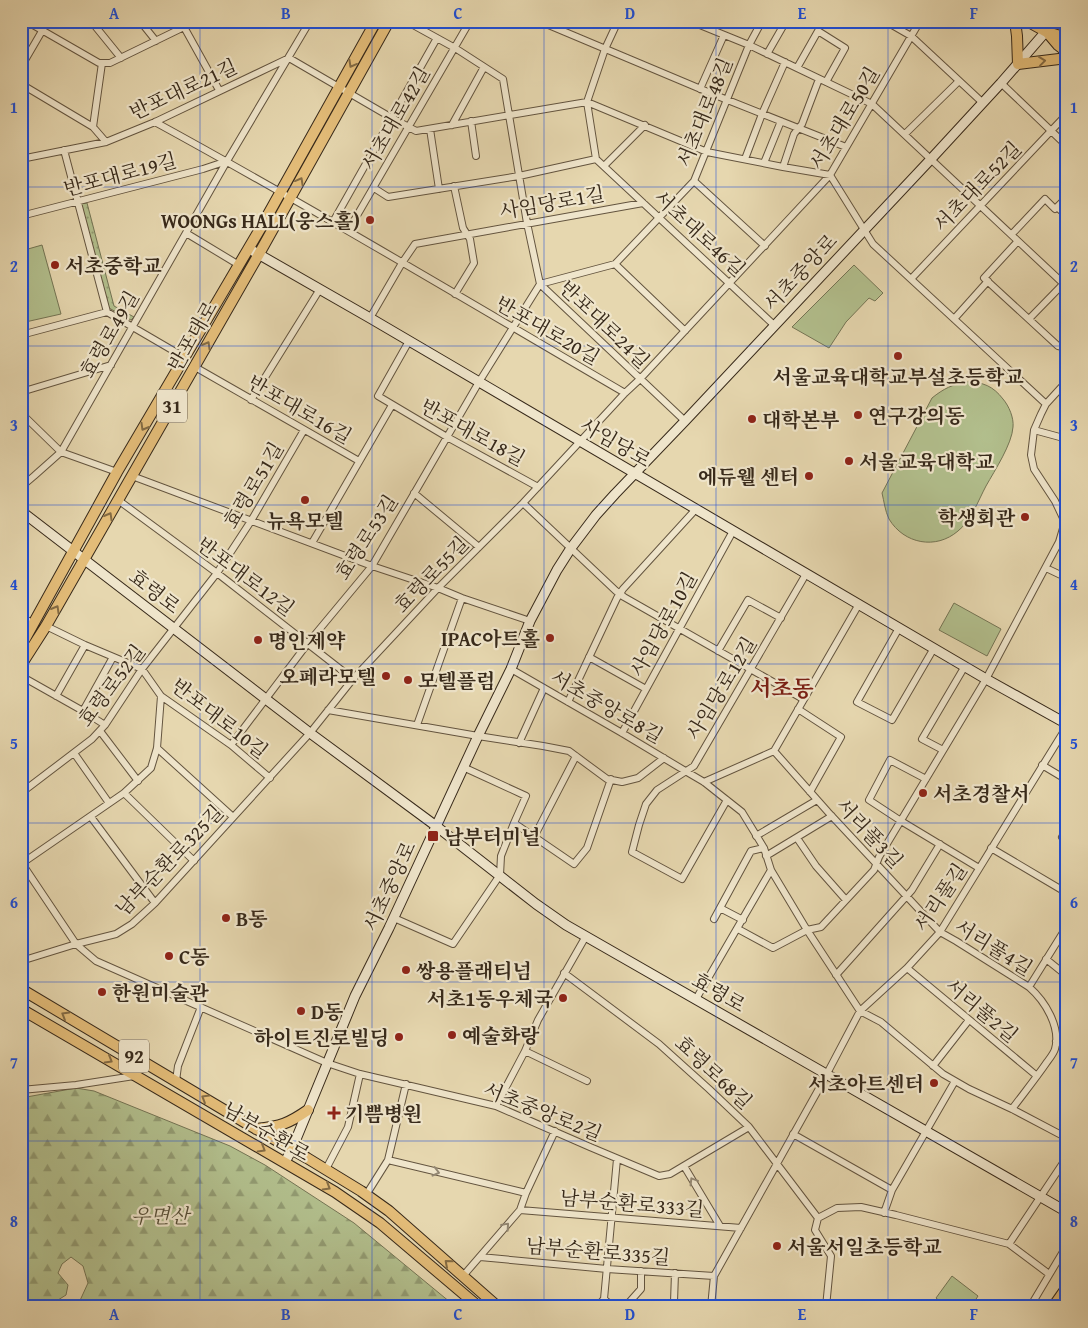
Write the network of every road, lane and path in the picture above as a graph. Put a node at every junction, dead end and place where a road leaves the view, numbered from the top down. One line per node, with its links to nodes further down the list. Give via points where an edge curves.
1 (26, 21): 20 (street)
2 (91, 21): 32 (street)
3 (140, 21): 26 (street)
4 (310, 21): 33 (street, 효령로49길)
5 (376, 21): 46 (main road, 반포대로 / 31, one-way to 46)
6 (389, 21): 49 (main road, 반포대로 / 31)
7 (406, 21): 24 (street, 반포대로24길)
8 (470, 21): 28 (street, 서초대로42길)
9 (538, 21): 29 (street)
10 (618, 21): 29 (street)
11 (690, 21): 22 (street)
12 (762, 21): 27 (street, 서초대로48길)
13 (786, 21): 31 (street)
14 (885, 21): 23 (street)
15 (920, 21): 23 (street, 서초대로50길)
16 (1015, 21): 37 (main road)
17 (1027, 21): 21 (main road)
18 (1055, 21): 21 (main road, 서초중앙로)
19 (186, 24): 26 (street); 48 (street)
20 (42, 31): 36 (street); 38 (street)
21 (1047, 32): 25 (main road); 30 (main road); 37 (main road, 서초중앙로)
22 (724, 35): 27 (street); 47 (street)
23 (911, 36): 42 (street); 53 (street, 서초대로50길)
24 (437, 38): 28 (street, 반포대로24길); 57 (street)
25 (1067, 38)
26 (156, 41): 32 (street)
27 (749, 46): 31 (street); 50 (street, 서초대로48길)
28 (455, 48): 39 (street, 반포대로24길); 64 (street, 서초대로42길)
29 (605, 48): 47 (street); 51 (street)
30 (1067, 52)
31 (767, 54): 35 (street)
32 (121, 58): 36 (street)
33 (289, 58): 46 (street); 48 (street, 반포대로21길); 79 (street, 효령로49길)
34 (1067, 58): 37 (main road, one-way to 34)
35 (785, 62): 40 (street); 55 (street)
36 (102, 63): 63 (street)
37 (1018, 64): 44 (main road, 서초중앙로)
38 (21, 67)
39 (484, 67): 54 (street, 반포대로24길, via 502,79); 61 (street)
40 (797, 68): 41 (street); 43 (street, via 818,31 845,48)
41 (819, 79): 43 (street); 65 (street)
42 (959, 81): 52 (street); 68 (street)
43 (826, 82): 53 (street)
44 (1001, 83): 52 (main road, 서초중앙로); 67 (street)
45 (21, 84): 63 (street)
46 (339, 87): 49 (street); 89 (main road, 반포대로 / 31)
47 (700, 89): 50 (street)
48 (219, 90): 60 (street, 반포대로21길)
49 (349, 93): 57 (street); 91 (main road, 반포대로 / 31, one-way to 49)
50 (728, 100): 55 (street); 73 (street, 서초대로48길)
51 (587, 102): 54 (street); 62 (street); 76 (street)
52 (983, 103): 77 (main road, 서초중앙로)
53 (872, 104): 68 (street); 71 (street, 서초대로50길)
54 (509, 114): 58 (street); 84 (street, 반포대로24길)
55 (762, 114): 59 (street); 78 (street)
56 (1067, 114): 67 (street, 서초대로52길)
57 (392, 118): 64 (street); 99 (street)
58 (471, 121): 61 (street); 74 (street)
59 (781, 121): 65 (street); 80 (street)
60 (155, 122): 69 (street, 반포대로21길); 79 (street, 반포대로19길)
61 (452, 125): 66 (street)
62 (645, 125): 73 (street); 81 (street)
63 (93, 127): 69 (street)
64 (410, 127): 66 (street, via 416,131); 87 (street, 서초대로42길)
65 (798, 128): 71 (street); 82 (street)
66 (430, 129): 88 (street)
67 (1051, 132): 70 (street); 94 (street, 서초대로52길)
68 (905, 134): 77 (street)
69 (106, 142): 72 (street, 반포대로21길)
70 (1067, 146)
71 (846, 147): 83 (street, 서초대로50길)
72 (64, 150): 75 (street, 반포대로21길); 92 (street)
73 (707, 152): 78 (street); 85 (street, 서초대로48길)
74 (476, 156)
75 (21, 159)
76 (596, 159): 81 (street, 서초대로46길); 84 (street)
77 (930, 159): 94 (street); 101 (main road, 서초중앙로)
78 (745, 160): 80 (street)
79 (227, 161): 89 (street, 반포대로19길); 92 (street, 반포대로19길); 103 (street, 효령로49길)
80 (764, 163): 82 (street)
81 (604, 166): 93 (street, 서초대로46길)
82 (783, 167): 83 (street)
83 (830, 175): 101 (street); 107 (street, 서초대로50길)
84 (519, 176): 86 (street); 100 (street, 반포대로24길)
85 (694, 181): 98 (street, 서초대로48길); 107 (street)
86 (454, 186): 88 (street); 104 (street)
87 (374, 188): 88 (street, via 388,197); 102 (street, 서초대로42길)
88 (439, 189)
89 (280, 192): 91 (street, 반포대로20길); 108 (main road, 반포대로 / 31)
90 (1067, 197): 95 (street)
91 (291, 198): 99 (street, 반포대로20길); 109 (main road, 반포대로 / 31)
92 (77, 202): 96 (street, 반포대로19길); 120 (street)
93 (643, 203): 98 (street, 서초대로46길); 100 (street, 사임당로1길)
94 (981, 205): 105 (street); 113 (street, 서초대로52길)
95 (1057, 207): 97 (street); 105 (street, via 1055,209 1044,199)
96 (21, 216)
97 (1067, 216)
98 (659, 218): 111 (street, 서초대로48길); 115 (street, 서초대로46길)
99 (333, 222): 102 (street, 반포대로20길)
100 (527, 223): 104 (street, 사임당로1길); 117 (street, 반포대로24길)
101 (863, 230): 113 (street, via 872,244); 124 (main road, 서초중앙로)
102 (348, 231): 110 (street, 반포대로20길)
103 (186, 233): 112 (street); 125 (street, 효령로49길)
104 (466, 234): 110 (street, 사임당로1길, via 415,244); 119 (street, via 470,239 474,264)
105 (1012, 234): 106 (street)
106 (1018, 241): 114 (street, via 984,278); 116 (street)
107 (765, 246): 115 (street, 서초대로50길)
108 (248, 249): 109 (main road, 사임당로); 112 (main road, 반포대로 / 31)
109 (260, 254): 118 (main road, 사임당로); 133 (main road, 반포대로 / 31, one-way to 109)
110 (402, 263): 119 (street, 반포대로20길); 121 (street, 사임당로1길)
111 (615, 264): 117 (street); 127 (street)
112 (239, 265): 131 (main road, 반포대로 / 31)
113 (911, 279): 122 (street)
114 (988, 282): 122 (street); 123 (street)
115 (730, 283): 124 (street, 서초대로46길); 127 (street, 서초대로50길)
116 (1066, 283): 123 (street)
117 (540, 284): 126 (street); 134 (street, 반포대로24길)
118 (320, 289): 121 (main road, 사임당로); 139 (street)
119 (455, 294): 126 (street, 반포대로20길)
120 (107, 312): 125 (street); 128 (street)
121 (370, 318): 129 (main road, 사임당로)
122 (954, 319): 140 (street)
123 (1029, 319): 130 (street, via 1058,346)
124 (774, 324): 143 (main road, 서초중앙로)
125 (133, 326): 131 (street); 132 (street, 효령로49길)
126 (513, 328): 136 (street); 138 (street, 반포대로20길)
127 (685, 331): 134 (street, 서초대로50길)
128 (21, 335)
129 (409, 341): 136 (main road, 사임당로); 141 (street, via 378,396)
130 (1067, 348)
131 (184, 358): 151 (main road, 반포대로 / 31, one-way to 151)
132 (111, 365): 137 (street); 149 (street, 효령로49길)
133 (195, 367): 139 (street, 반포대로16길); 153 (main road, 반포대로 / 31)
134 (640, 380): 138 (street, 서초대로50길); 143 (street, 반포대로24길)
135 (1067, 380): 140 (street)
136 (479, 382): 146 (street, 효령로53길); 148 (main road, 사임당로)
137 (21, 392)
138 (625, 393): 148 (street, 서초대로50길)
139 (251, 400): 144 (street, 반포대로16길)
140 (1046, 404): 145 (street)
141 (392, 405): 146 (street, 반포대로18길); 150 (street, 반포대로16길)
142 (21, 412): 149 (street)
143 (684, 421): 152 (main road, 서초중앙로)
144 (304, 430): 150 (street, 반포대로16길); 161 (street, 효령로51길)
145 (1034, 430): 147 (street); 169 (street, via 1033,466 1064,521 1059,542)
146 (447, 437): 155 (street, 반포대로18길); 156 (street, 효령로53길)
147 (1067, 439)
148 (580, 442): 152 (main road, 사임당로); 155 (street, 효령로55길)
149 (61, 452): 151 (street); 154 (street, 효령로49길)
150 (359, 461): 163 (street)
151 (117, 472): 166 (main road, 반포대로 / 31)
152 (636, 473): 159 (main road, 사임당로); 165 (main road, 서초중앙로, via 596,515)
153 (132, 476): 157 (main road, 반포대로 / 31); 161 (street)
154 (21, 487)
155 (538, 487): 158 (street, 효령로55길)
156 (414, 493): 164 (street); 168 (street, 효령로53길)
157 (118, 500): 167 (main road, 반포대로 / 31, one-way to 157); 170 (street, 반포대로12길)
158 (523, 503): 164 (street, 효령로55길); 165 (street)
159 (696, 509): 162 (main road, 사임당로); 174 (street)
160 (21, 511): 166 (main road, 효령로)
161 (251, 521): 163 (street); 170 (street, 효령로51길)
162 (734, 531): 171 (main road, 사임당로); 184 (street, 사임당로10길)
163 (312, 543): 168 (street)
164 (479, 547): 173 (street, 효령로55길)
165 (571, 548): 174 (street); 179 (main road, 서초중앙로)
166 (74, 551): 167 (main road, 효령로); 180 (main road, 반포대로)
167 (85, 559): 181 (main road, 반포대로 / 31, one-way to 167); 182 (main road, 효령로)
168 (372, 566): 173 (street); 185 (street, 효령로53길)
169 (1046, 568): 172 (street); 199 (street)
170 (217, 573): 182 (street, 효령로51길); 185 (street, 반포대로12길)
171 (806, 574): 176 (main road, 사임당로); 178 (street, 사임당로12길)
172 (1067, 578)
173 (438, 588): 175 (street); 198 (street, 효령로55길)
174 (620, 594): 184 (street); 191 (street)
175 (462, 598): 179 (street); 210 (street)
176 (859, 604): 183 (main road, 사임당로); 205 (street)
177 (21, 617): 180 (street)
178 (781, 618): 189 (street, via 748,600); 195 (street, 사임당로12길)
179 (530, 621): 194 (main road, 서초중앙로)
180 (34, 624): 187 (main road, 반포대로)
181 (46, 626): 186 (street, 반포대로10길); 192 (main road, 반포대로 / 31)
182 (174, 628): 196 (street, 효령로52길); 204 (main road, 효령로)
183 (899, 628): 188 (main road, 사임당로); 188 (street, via 857,702 892,720)
184 (680, 629): 189 (street); 201 (street, 사임당로10길)
185 (308, 643): 198 (street, 반포대로12길); 204 (street, 효령로53길)
186 (85, 645): 190 (street, 반포대로10길); 202 (street)
187 (21, 646)
188 (934, 648): 193 (main road, 사임당로)
189 (718, 650): 195 (street)
190 (113, 657): 196 (street, 반포대로10길); 209 (street)
191 (589, 657): 201 (street); 206 (street)
192 (21, 665)
193 (965, 666): 199 (main road, 사임당로); 219 (street, via 922,739)
194 (511, 669): 200 (street, 서초중앙로8길); 215 (main road, 서초중앙로)
195 (751, 669): 205 (street); 226 (street, 사임당로12길, via 694,766)
196 (142, 670): 203 (street, 반포대로10길); 212 (street, 효령로52길)
197 (21, 676): 202 (street)
198 (353, 679): 208 (street, 효령로55길)
199 (986, 679): 211 (main road, 사임당로); 219 (street)
200 (544, 688): 206 (street, 서초중앙로8길); 216 (street)
201 (646, 689): 213 (street, 사임당로10길)
202 (56, 696): 209 (street)
203 (161, 696): 217 (street, 반포대로10길); 218 (street)
204 (266, 699): 214 (main road, 효령로); 217 (street)
205 (804, 699): 207 (street)
206 (568, 702): 213 (street, 서초중앙로8길)
207 (798, 709): 220 (street); 233 (street, 서리풀3길, via 842,737)
208 (328, 710): 210 (street); 214 (street, 효령로55길)
209 (83, 711): 212 (street)
210 (417, 725): 215 (street)
211 (1067, 725): 224 (street, 서리풀길)
212 (103, 728): 221 (street, 효령로52길); 231 (street)
213 (622, 732): 223 (street, 서초중앙로8길)
214 (310, 733): 227 (street, 남부순환로325길); 244 (main road, 효령로)
215 (478, 736): 216 (street); 225 (main road, 서초중앙로)
216 (519, 743): 222 (street, via 569,751)
217 (231, 745): 227 (street, 반포대로10길)
218 (157, 748): 231 (street, via 151,768); 241 (street)
219 (943, 750): 229 (street)
220 (774, 751): 232 (street); 233 (street, 서리풀3길)
221 (74, 753): 234 (street, 효령로52길); 238 (street)
222 (576, 756): 228 (street); 247 (street)
223 (664, 758): 226 (street, 서초중앙로8길); 228 (street, via 638,778 622,782)
224 (1042, 765): 230 (street); 252 (street, 서리풀길)
225 (464, 767): 243 (street, via 526,796); 244 (main road, 서초중앙로)
226 (687, 772): 232 (street, 서초중앙로8길); 236 (street, via 657,790 646,804 632,852 682,879)
227 (270, 778): 241 (street, 남부순환로325길)
228 (611, 779): 247 (street, via 587,848 574,864)
229 (926, 779): 242 (street); 242 (street, via 890,760 868,800)
230 (1067, 780)
231 (138, 781): 235 (street)
232 (704, 782): 236 (street, 서초중앙로8길)
233 (810, 792): 237 (street, 서리풀3길)
234 (21, 793)
235 (124, 793): 238 (street); 254 (street)
236 (727, 800): 246 (street, 서초중앙로8길, via 742,812)
237 (817, 800): 239 (street, 서리풀3길); 246 (street)
238 (109, 803): 240 (street)
239 (832, 816): 248 (street); 256 (street, 서리풀3길)
240 (91, 817): 255 (street); 263 (street)
241 (233, 817): 254 (street, 남부순환로325길)
242 (900, 821): 250 (street); 256 (street)
243 (514, 823): 247 (street); 259 (street, via 501,856)
244 (436, 826): 259 (main road, 효령로); 265 (main road, 서초중앙로)
245 (1067, 829): 249 (street, via 1062,838)
246 (756, 836): 251 (street, 서초중앙로8길)
247 (534, 837)
248 (796, 838): 253 (street); 262 (street)
249 (1067, 840)
250 (940, 844): 257 (street); 261 (street, 서리풀3길)
251 (764, 848): 253 (street, 서초중앙로8길); 264 (street, via 750,851)
252 (991, 848): 257 (street, 서리풀길); 260 (street)
253 (766, 856): 258 (street, 서초중앙로8길)
254 (194, 860): 263 (street, 남부순환로325길)
255 (21, 863): 273 (street, 서초중앙로2길)
256 (876, 864): 261 (street, 서리풀3길); 262 (street)
257 (979, 868): 271 (street, 서리풀길)
258 (771, 870): 267 (street); 269 (street, 서초중앙로8길)
259 (500, 875): 265 (street, via 453,944); 272 (main road, 효령로, via 536,904)
260 (1067, 893)
261 (906, 896): 271 (street, 서리풀3길); 278 (street)
262 (846, 900): 269 (street, via 821,927)
263 (155, 903): 273 (street, 남부순환로325길, via 116,934)
264 (720, 908): 266 (street); 267 (street)
265 (394, 918): 290 (main road, 서초중앙로)
266 (714, 919)
267 (742, 920): 268 (street)
268 (738, 929): 269 (street, via 773,948); 282 (street)
269 (807, 930): 278 (street, 서초중앙로8길)
270 (1066, 931): 274 (street)
271 (940, 932): 276 (street, 서리풀길); 280 (street, 서리풀4길)
272 (586, 936): 277 (street); 282 (main road, 효령로)
273 (76, 944): 275 (street, 남부순환로325길); 283 (street, 서초중앙로2길, via 96,961)
274 (1046, 959): 279 (street); 280 (street)
275 (21, 961)
276 (907, 968): 285 (street, 서리풀길); 286 (street, 서리풀2길)
277 (564, 972): 289 (street); 305 (street, 효령로68길, via 659,1044)
278 (836, 975): 285 (street, 서초중앙로8길)
279 (1067, 976)
280 (1029, 987): 287 (street, 서리풀4길, via 1047,1009 1055,1026)
281 (21, 989): 296 (main road, 남부순환로 / 92, one-way to 281)
282 (696, 999): 293 (main road, 효령로)
283 (201, 1007): 290 (street, 서초중앙로2길); 296 (street, via 178,1066)
284 (21, 1009): 294 (main road, 남부순환로 / 92, one-way to 294)
285 (860, 1012): 291 (street, via 881,1022); 293 (street, 서리풀길)
286 (969, 1020): 291 (street); 295 (street, 서리풀2길)
287 (1056, 1041): 288 (street); 295 (street, via 1055,1050)
288 (1067, 1046)
289 (525, 1051): 297 (street); 301 (street)
290 (327, 1063): 292 (street, 서초중앙로2길); 303 (main road, 서초중앙로)
291 (933, 1066): 298 (street)
292 (360, 1074): 299 (street, 서초중앙로2길); 319 (street, 남부순환로, via 348,1126)
293 (827, 1074): 308 (main road, 효령로); 309 (street, 서리풀길)
294 (134, 1076): 300 (street); 310 (main road, 남부순환로 / 92)
295 (1038, 1076): 302 (street)
296 (176, 1081): 304 (main road, 남부순환로 / 92, one-way to 296)
297 (587, 1081)
298 (955, 1081): 302 (street); 308 (street)
299 (406, 1084): 301 (street, 서초중앙로2길); 315 (street)
300 (21, 1090)
301 (496, 1106): 307 (street, 서초중앙로2길)
302 (1012, 1108): 311 (street)
303 (308, 1110): 306 (main road, via 280,1126); 312 (main road, 서초중앙로)
304 (246, 1124): 306 (main road, 남부순환로 / 92); 310 (main road)
305 (749, 1127): 317 (street, 효령로68길); 318 (street, 서초중앙로2길)
306 (256, 1129): 312 (main road, 남부순환로 / 92)
307 (555, 1131): 314 (street, 서초중앙로2길); 321 (street, 남부순환로333길)
308 (926, 1131): 320 (street); 323 (main road, 효령로)
309 (793, 1134): 317 (street, 서리풀길); 320 (street)
310 (239, 1136): 316 (main road, 남부순환로 / 92, one-way to 316)
311 (1067, 1138)
312 (292, 1149): 316 (main road, 서초중앙로); 319 (main road, 남부순환로 / 92)
313 (1067, 1157): 323 (street)
314 (617, 1159): 318 (street, 서초중앙로2길, via 659,1176); 327 (street)
315 (388, 1160): 321 (street, one-way to 321); 322 (street)
316 (285, 1162): 342 (main road, 남부순환로 / 92, one-way to 342, via 380,1223)
317 (777, 1165): 328 (street, 효령로68길); 330 (street, 서리풀길)
318 (684, 1166): 329 (street, one-way to 318)
319 (326, 1169): 322 (main road, 남부순환로 / 92)
320 (892, 1190): 326 (street)
321 (526, 1193): 324 (street, 남부순환로333길)
322 (366, 1195): 338 (main road, 남부순환로 / 92, one-way to 322)
323 (1040, 1197): 325 (main road, 효령로); 331 (street)
324 (520, 1210): 327 (street, 남부순환로333길); 333 (street, 남부순환로333길, one-way to 324)
325 (1067, 1212)
326 (884, 1213): 328 (street, via 861,1207 837,1208); 331 (street)
327 (611, 1218): 329 (street, 남부순환로333길); 334 (street)
328 (818, 1218): 349 (street, 효령로68길, via 815,1230 831,1256)
329 (720, 1226): 330 (street, 남부순환로333길)
330 (741, 1228): 339 (street, 서리풀길)
331 (1009, 1244): 337 (street)
332 (1067, 1245): 337 (street)
333 (480, 1256): 334 (street, 남부순환로335길); 338 (street, 남부순환로333길)
334 (608, 1269): 335 (street, 남부순환로335길); 341 (street)
335 (641, 1271): 336 (street, 남부순환로335길); 346 (street, via 641,1289)
336 (675, 1273): 339 (street, 남부순환로335길); 347 (street, via 674,1302)
337 (1049, 1274): 350 (street)
338 (463, 1276): 343 (main road, 남부순환로 / 92)
339 (714, 1276): 348 (street)
340 (1067, 1287): 351 (main road)
341 (604, 1299): 344 (street); 345 (street)
342 (479, 1307)
343 (498, 1307)
344 (597, 1307)
345 (613, 1307)
346 (624, 1307)
347 (670, 1307)
348 (711, 1307)
349 (826, 1307)
350 (1030, 1307)
351 (1053, 1307)

